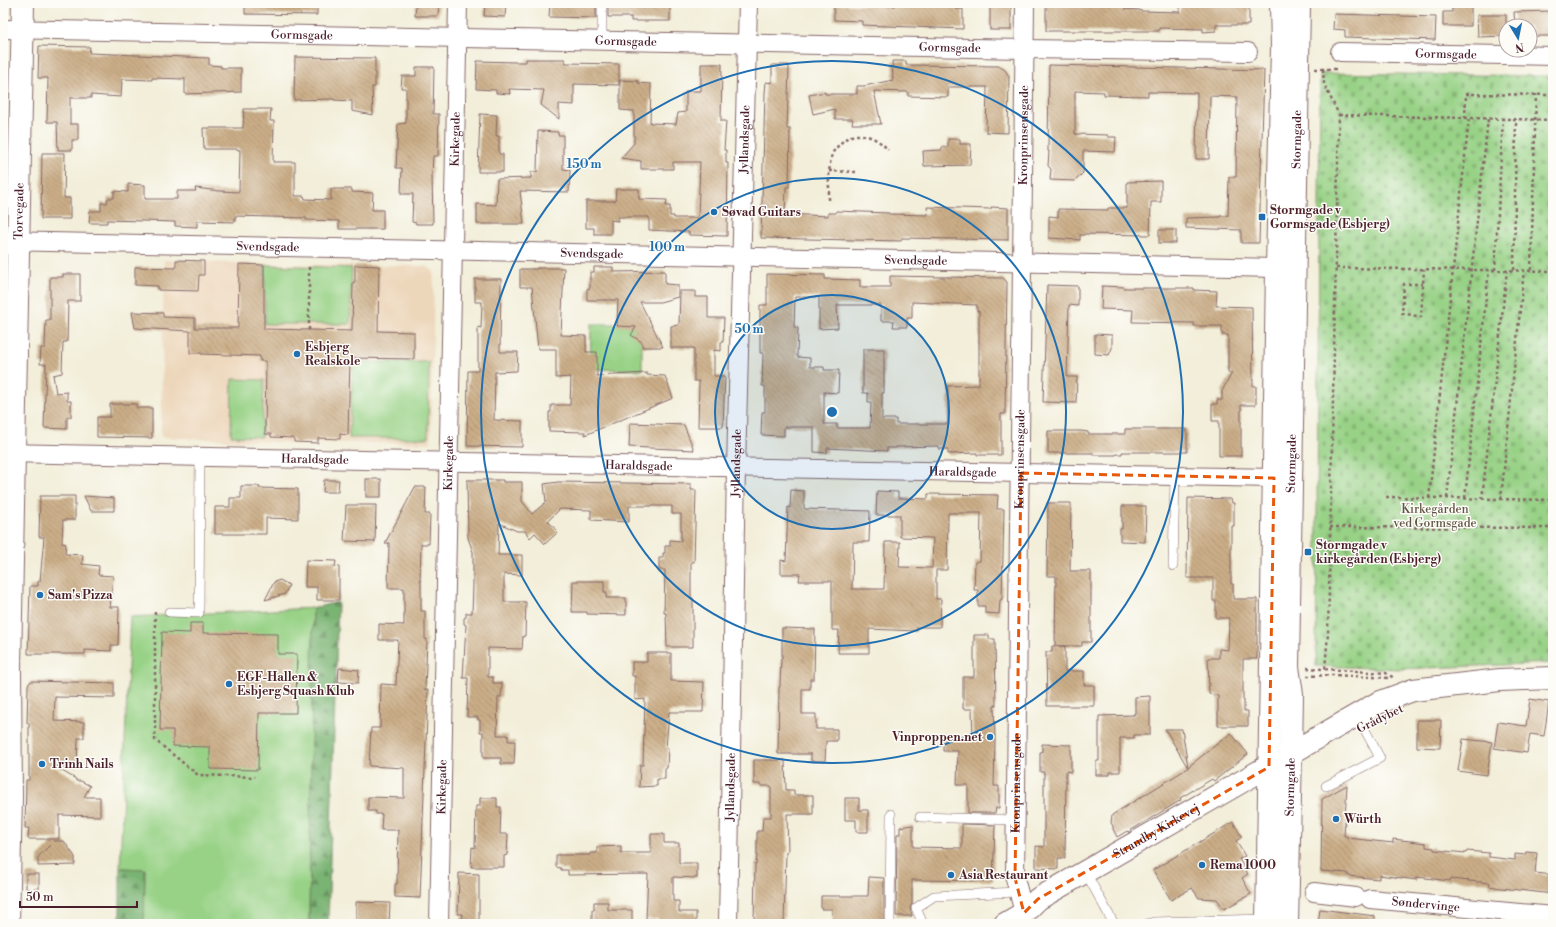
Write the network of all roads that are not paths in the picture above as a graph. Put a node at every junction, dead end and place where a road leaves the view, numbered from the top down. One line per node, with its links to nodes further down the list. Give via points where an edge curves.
1 (23, 3): 8 (street, Torvegade)
2 (458, 3): 9 (street, Kirkegade)
3 (602, 3): 10 (lane)
4 (748, 3): 11 (street, Jyllandsgade)
5 (1025, 3): 12 (street, Kronprinsensgade)
6 (1281, 3): 20 (street, Stormgade)
7 (1299, 3): 34 (street, Stormgade, via 1289,671 1292,694)
8 (13, 29): 9 (street, Gormsgade); 16 (street, Torvegade)
9 (457, 39): 10 (street, Gormsgade); 17 (street, Kirkegade)
10 (602, 41): 11 (street, Gormsgade)
11 (747, 44): 12 (street, Gormsgade); 18 (street, Jyllandsgade)
12 (1024, 50): 13 (street, Gormsgade); 19 (street, Kronprinsensgade)
13 (1248, 52)
14 (1340, 52): 15 (street, Gormsgade)
15 (1553, 56)
16 (11, 241): 17 (street, Svendsgade); 21 (street, Torvegade)
17 (453, 250): 18 (street, Svendsgade); 23 (street, Kirkegade)
18 (742, 256): 19 (street, Svendsgade); 24 (street, Jyllandsgade)
19 (1023, 262): 20 (street, Svendsgade); 25 (street, Kronprinsensgade)
20 (1277, 268): 27 (street, Stormgade)
21 (8, 453): 22 (street, Haraldsgade); 30 (street, Torvegade)
22 (200, 457): 23 (street, Haraldsgade); 29 (lane, via 199,613)
23 (449, 462): 24 (street, Haraldsgade); 46 (street, Kirkegade)
24 (736, 468): 25 (street, Haraldsgade); 47 (street, Jyllandsgade)
25 (1021, 473): 26 (street, Haraldsgade); 38 (street, Kronprinsensgade)
26 (1175, 476): 27 (street, Haraldsgade); 28 (lane)
27 (1274, 478): 34 (street, Stormgade, via 1272,618)
28 (1173, 566)
29 (169, 612)
30 (7, 667): 42 (street, Torvegade, via 11,799)
31 (1553, 678): 32 (street, Grådybet)
32 (1500, 680): 33 (street, Grådybet, via 1440,693 1381,716); 33 (street, Grådybet, via 1413,690 1378,703)
33 (1360, 721): 34 (street, Grådybet); 35 (lane, via 1380,758)
34 (1280, 767): 39 (street, Strandby Kirkevej); 45 (street, Stormgade)
35 (1326, 786)
36 (891, 814): 48 (lane)
37 (920, 818): 38 (lane)
38 (1015, 820): 40 (street, Kronprinsensgade, via 1014,878)
39 (1089, 877): 44 (street, Strandby Kirkevej, via 1044,908); 50 (lane)
40 (1017, 892): 44 (street, Kronprinsensgade); 49 (lane, via 934,896 916,908)
41 (1314, 892): 43 (street, Søndervinge)
42 (6, 916)
43 (1553, 916)
44 (1014, 919)
45 (1277, 922): 51 (lane)
46 (439, 924)
47 (728, 924)
48 (890, 924)
49 (923, 924)
50 (1114, 924)
51 (1147, 924)

